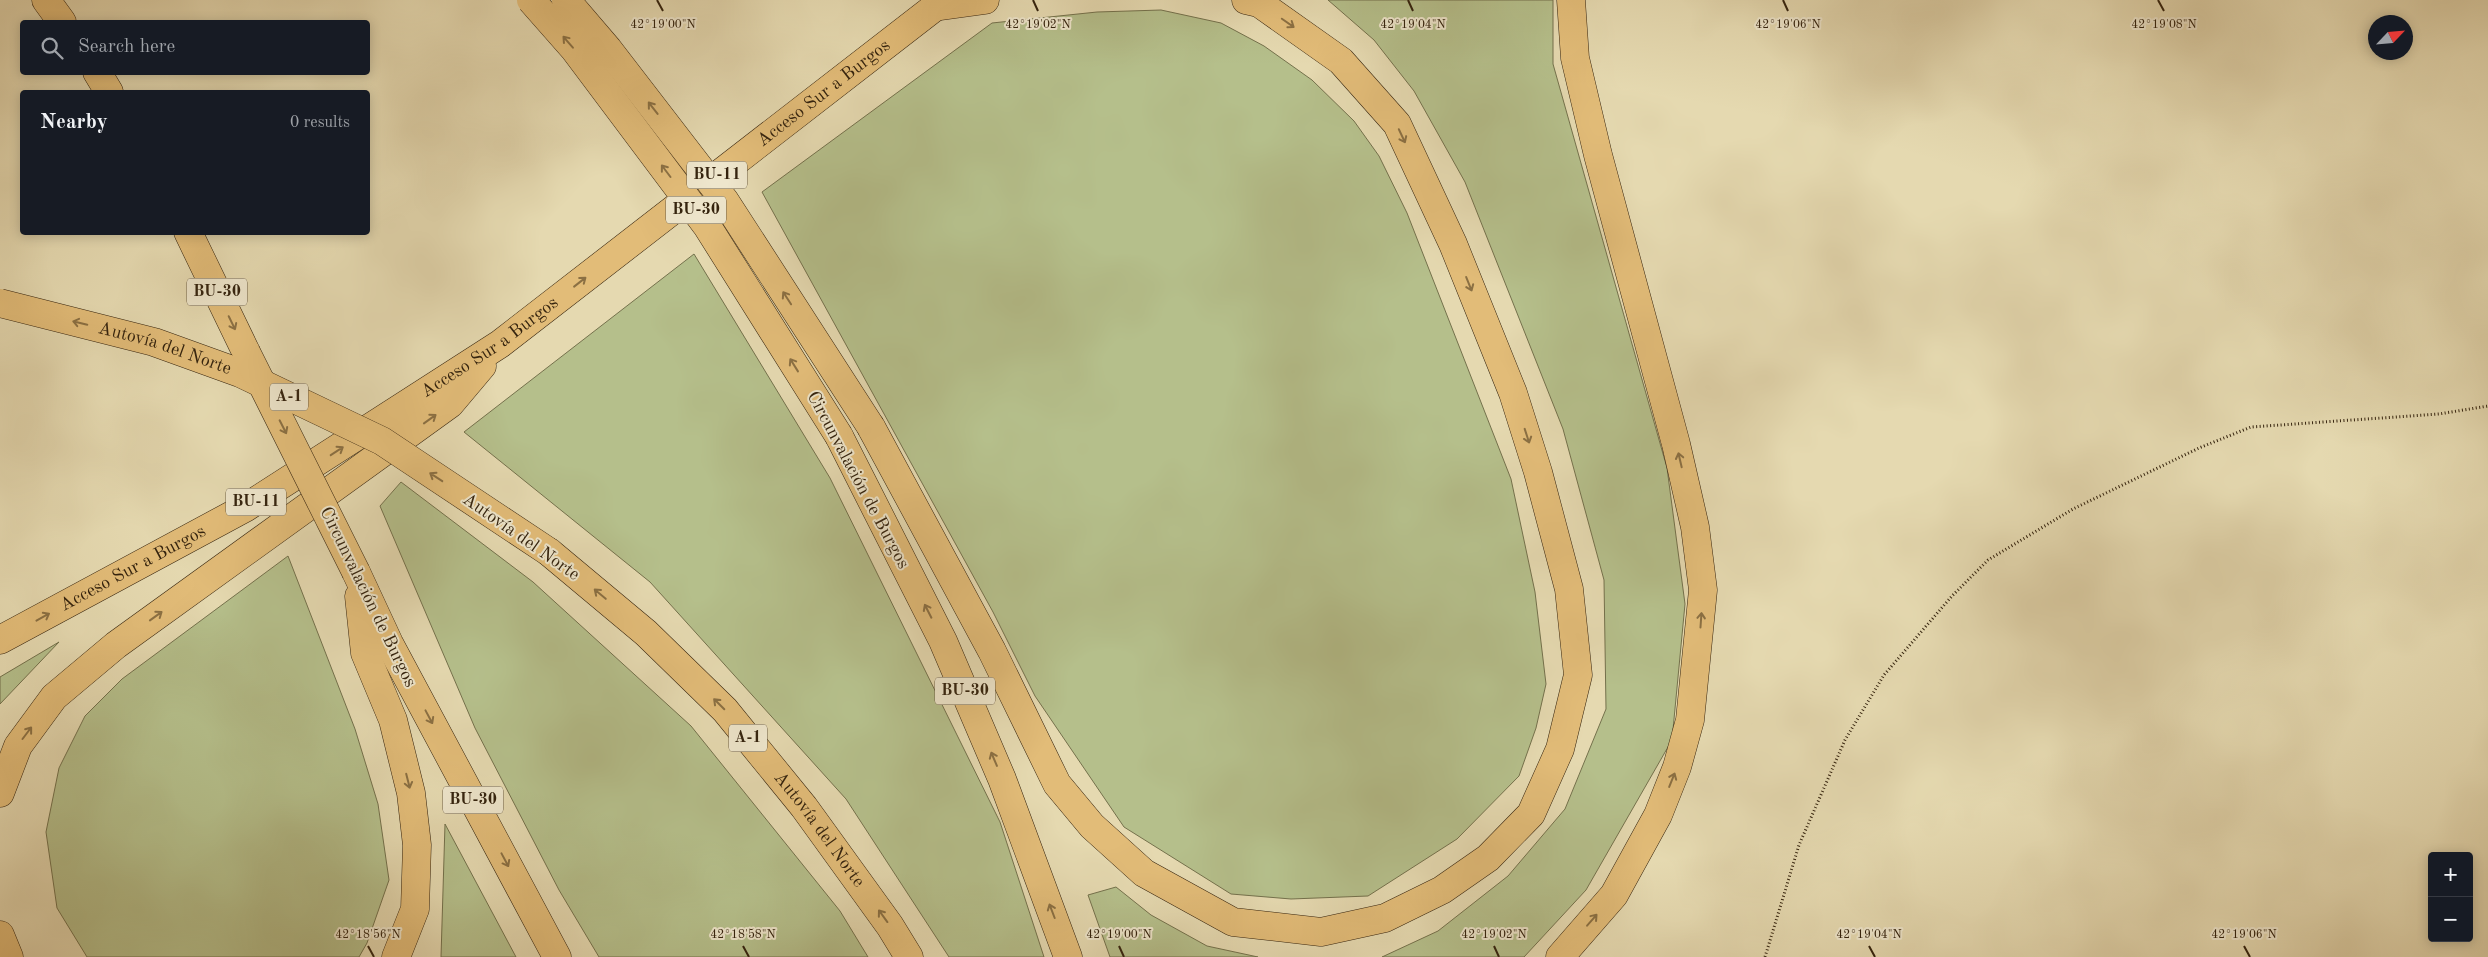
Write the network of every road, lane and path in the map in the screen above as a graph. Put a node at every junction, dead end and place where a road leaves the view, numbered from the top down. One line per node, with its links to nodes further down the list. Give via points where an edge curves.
1 (46, 0): 8 (highway)
2 (531, 0): 23 (highway, Circunvalación de Burgos / BU-30, one-way to 2, bridge, via 1002,779 943,641 839,436 707,226 575,50)
3 (566, 0): 5 (highway, one-way to 3, bridge, via 1259,3 1341,61 1396,124 1453,244 1513,393 1569,589 1578,675 1560,749 1531,814 1488,858 1442,890 1386,918 1321,932 1234,922 1144,873 1092,826 1057,784 992,651 871,427 725,201 608,49)
4 (985, 0): 7 (highway)
5 (1246, 0)
6 (1571, 0): 24 (highway, one-way to 6, via 1614,895 1658,815 1677,767 1690,720 1703,590 1695,527 1676,444 1575,58)
7 (939, 3): 13 (highway, Acceso Sur a Burgos / BU-11, one-way to 7)
8 (61, 20)
9 (99, 75): 10 (highway)
10 (108, 90)
11 (189, 235): 16 (highway, Circunvalación de Burgos / BU-30, one-way to 16, bridge, via 356,572)
12 (0, 303): 22 (highway, Autovía del Norte / A-1, one-way to 12, bridge, via 804,807 725,710 646,633 549,552 382,442 240,373 154,342)
13 (500, 344): 15 (highway, Acceso Sur a Burgos / BU-11, one-way to 13, via 246,508); 17 (highway, one-way to 13, via 18,746 54,698 116,645 450,404)
14 (2488, 406): 25 (path, via 2439,414 2251,427 2198,448 2073,509 1988,560 1952,596 1884,675 1845,740 1799,845)
15 (0, 640)
16 (377, 648): 20 (highway, one-way to 20, via 411,792 417,845 414,909); 21 (highway, Circunvalación de Burgos / BU-30, one-way to 21)
17 (0, 793)
18 (0, 935): 19 (highway)
19 (9, 957)
20 (396, 957)
21 (557, 957)
22 (909, 957)
23 (1068, 957)
24 (1560, 957)
25 (1765, 957)

